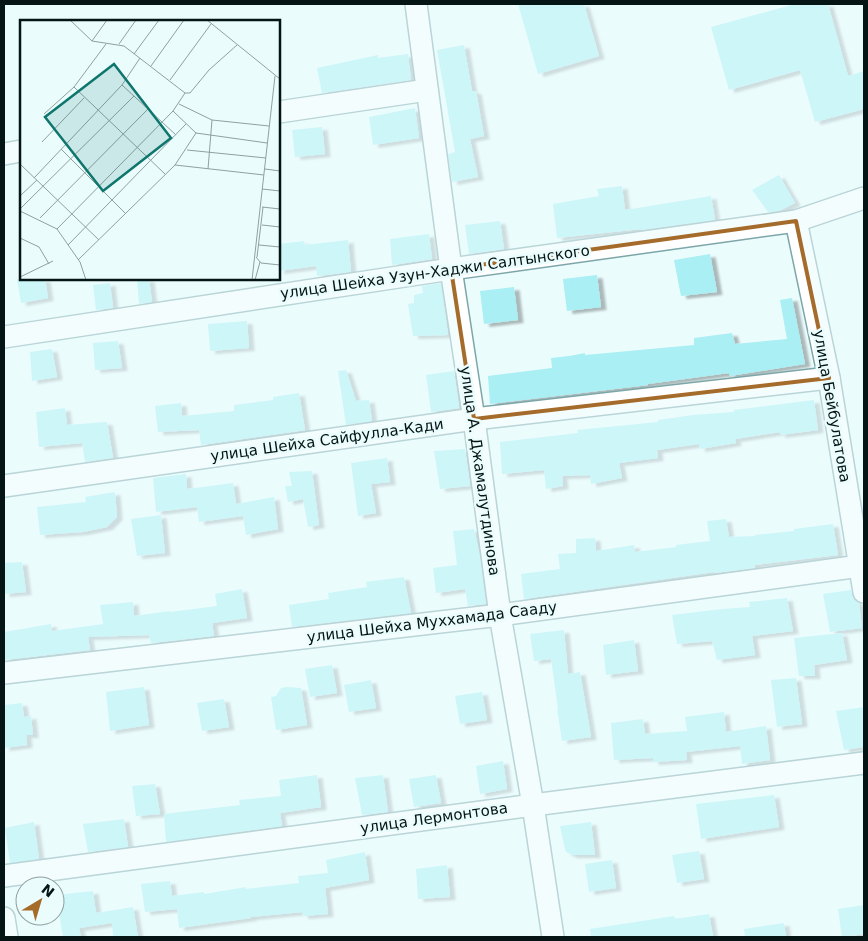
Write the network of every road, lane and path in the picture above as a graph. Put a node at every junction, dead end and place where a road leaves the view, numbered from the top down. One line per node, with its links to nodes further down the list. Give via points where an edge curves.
1 (416, 4): 2 (street, улица А. Джамалутдинова)
2 (427, 90): 3 (street); 8 (street, улица А. Джамалутдинова)
3 (280, 112)
4 (20, 151): 5 (street)
5 (4, 154)
6 (864, 198): 7 (street, улица Шейха Узун-Хаджи Салтынского)
7 (796, 221): 8 (street, улица Шейха Узун-Хаджи Салтынского); 10 (street, улица Бейбулатова)
8 (451, 269): 9 (street, улица Шейха Узун-Хаджи Салтынского); 11 (street, улица А. Джамалутдинова)
9 (4, 337)
10 (829, 378): 11 (street, улица Шейха Сайфулла-Кади); 13 (street, улица Бейбулатова)
11 (474, 419): 12 (street, улица Шейха Сайфулла-Кади); 15 (street, улица А. Джамалутдинова)
12 (4, 486)
13 (860, 566): 14 (street, улица Бейбулатова); 15 (street, улица Шейха Муххамада Сааду)
14 (864, 592)
15 (500, 615): 16 (street, улица Шейха Муххамада Сааду); 18 (street, улица А. Джамалутдинова)
16 (4, 673)
17 (864, 763): 18 (street, улица Лермонтова)
18 (532, 805): 19 (street, улица Лермонтова); 22 (street, улица А. Джамалутдинова)
19 (4, 876)
20 (4, 918): 21 (street)
21 (6, 937)
22 (553, 937)

